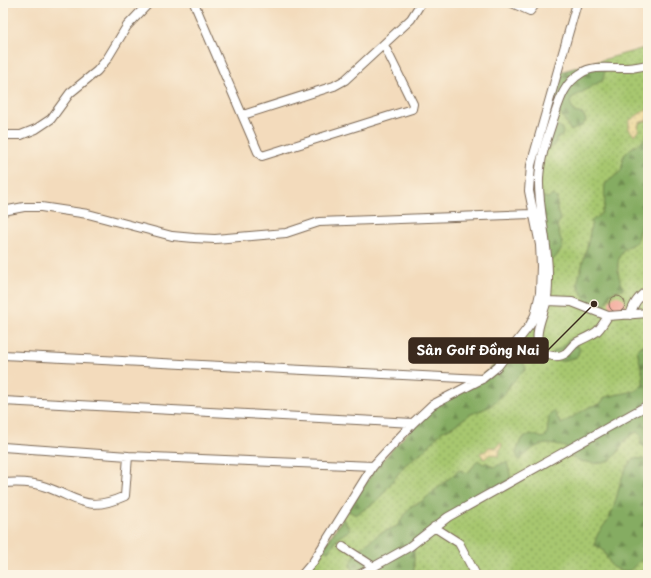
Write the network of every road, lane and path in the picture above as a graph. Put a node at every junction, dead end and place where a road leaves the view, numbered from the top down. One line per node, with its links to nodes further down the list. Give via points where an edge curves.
1 (149, 3): 10 (street, via 127,26 102,65 70,93 51,119 21,135)
2 (194, 3): 9 (street)
3 (420, 3): 7 (street, via 411,19)
4 (512, 3): 5 (street, via 530,11)
5 (536, 3)
6 (577, 3): 12 (street, via 531,165 529,191)
7 (384, 45): 9 (street, via 345,80 334,86); 9 (street, via 413,104 411,110 262,156)
8 (648, 65): 14 (street, via 592,69 580,73 562,93 539,171 539,194 548,260)
9 (243, 115)
10 (3, 135)
11 (3, 211): 12 (street, via 41,207 88,214 172,236 215,238 286,233 319,222)
12 (532, 214): 19 (street, via 540,244 541,266 540,293 535,315 498,366)
13 (648, 290): 16 (street, via 634,302)
14 (547, 301): 17 (street, via 572,302); 17 (street, via 538,341 542,350 556,357 565,354 576,343 596,334)
15 (648, 313): 16 (street)
16 (630, 314): 17 (street)
17 (608, 316)
18 (3, 355): 19 (street)
19 (482, 378): 22 (street, via 432,405)
20 (3, 401): 22 (street)
21 (648, 405): 27 (street)
22 (413, 423): 25 (street)
23 (3, 447): 24 (street)
24 (128, 456): 25 (street); 26 (street, via 125,496 109,503 81,502 46,487 29,483)
25 (373, 466): 30 (street, via 313,562)
26 (3, 483)
27 (434, 527): 29 (street, via 409,547); 32 (street, via 459,543)
28 (343, 547): 29 (street)
29 (374, 567): 31 (street)
30 (302, 575)
31 (359, 575)
32 (476, 575)

